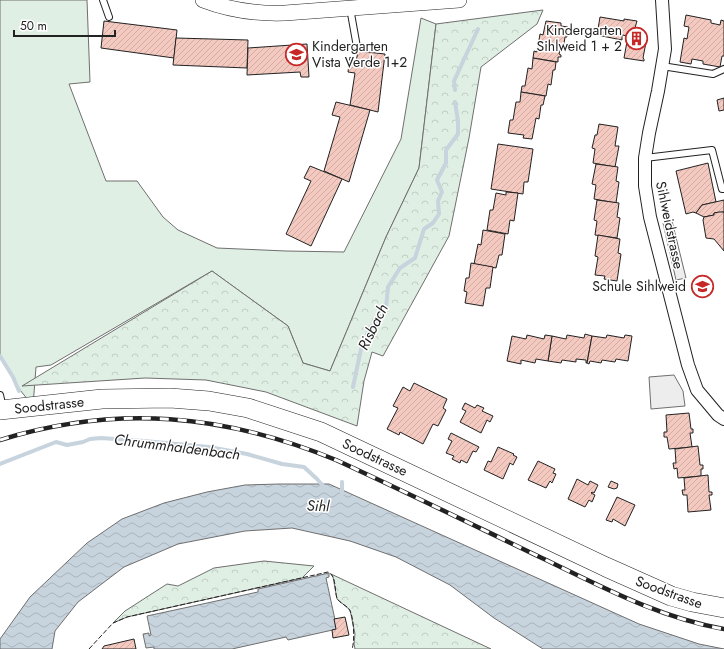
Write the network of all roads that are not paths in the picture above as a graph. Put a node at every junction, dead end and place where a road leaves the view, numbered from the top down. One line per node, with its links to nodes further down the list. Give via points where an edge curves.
1 (103, 0): 6 (lane)
2 (203, 0): 5 (street, via 225,7 262,13)
3 (458, 0): 5 (street)
4 (662, 0): 8 (street, Sihlweidstrasse, via 665,49)
5 (350, 8): 7 (lane)
6 (109, 17)
7 (357, 47)
8 (662, 66): 9 (lane, via 713,74); 10 (street, Sihlweidstrasse)
9 (724, 69)
10 (645, 158): 11 (lane, via 712,150); 13 (street, Sihlweidstrasse, via 644,186 650,217 688,366 697,390)
11 (724, 189)
12 (1, 405): 14 (main road, Soodstrasse, via 170,398 248,408 321,432 671,596)
13 (724, 419)
14 (724, 608)

